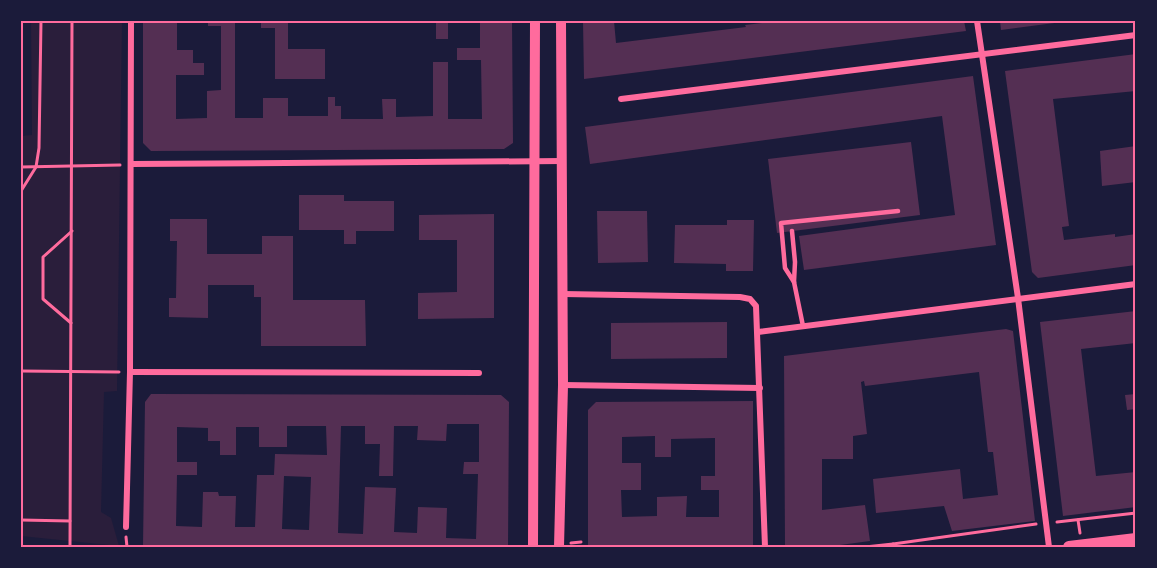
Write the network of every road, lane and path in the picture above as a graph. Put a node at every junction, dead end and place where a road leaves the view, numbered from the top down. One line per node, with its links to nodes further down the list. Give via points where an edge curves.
1 (41, 21): 14 (path, via 41,127)
2 (72, 21): 15 (path)
3 (131, 21): 12 (street)
4 (535, 21): 10 (street)
5 (561, 21): 11 (street)
6 (977, 21): 8 (street)
7 (1136, 35): 8 (street)
8 (983, 53): 9 (street); 23 (street)
9 (621, 99)
10 (535, 161): 11 (street); 12 (street); 43 (street)
11 (563, 161): 22 (street)
12 (131, 164): 15 (path); 29 (street)
13 (21, 167): 14 (path)
14 (36, 167): 15 (path); 16 (path)
15 (73, 167): 18 (path)
16 (21, 191)
17 (898, 211): 20 (lane, via 781,223 785,268)
18 (72, 231): 24 (path); 24 (path, via 43,257 43,299)
19 (792, 231): 20 (lane)
20 (794, 282): 25 (lane)
21 (1136, 284): 23 (street)
22 (563, 294): 26 (street, via 740,297 750,299 756,306); 32 (street)
23 (1018, 298): 25 (street); 38 (street)
24 (72, 323): 28 (path)
25 (803, 326): 26 (street)
26 (758, 332): 33 (street)
27 (21, 372): 28 (path)
28 (71, 372): 29 (path); 37 (path)
29 (130, 372): 30 (street); 39 (street)
30 (479, 373)
31 (21, 384): 34 (path)
32 (563, 385): 33 (street); 44 (street)
33 (760, 388): 45 (street)
34 (21, 429)
35 (1136, 513): 38 (path)
36 (21, 520): 37 (path)
37 (70, 521): 42 (path)
38 (1046, 523): 41 (path); 47 (street)
39 (126, 527)
40 (1136, 539): 48 (main road)
41 (893, 545): 46 (path)
42 (70, 547)
43 (533, 547)
44 (559, 547)
45 (765, 547)
46 (865, 547)
47 (1049, 547)
48 (1069, 547)

